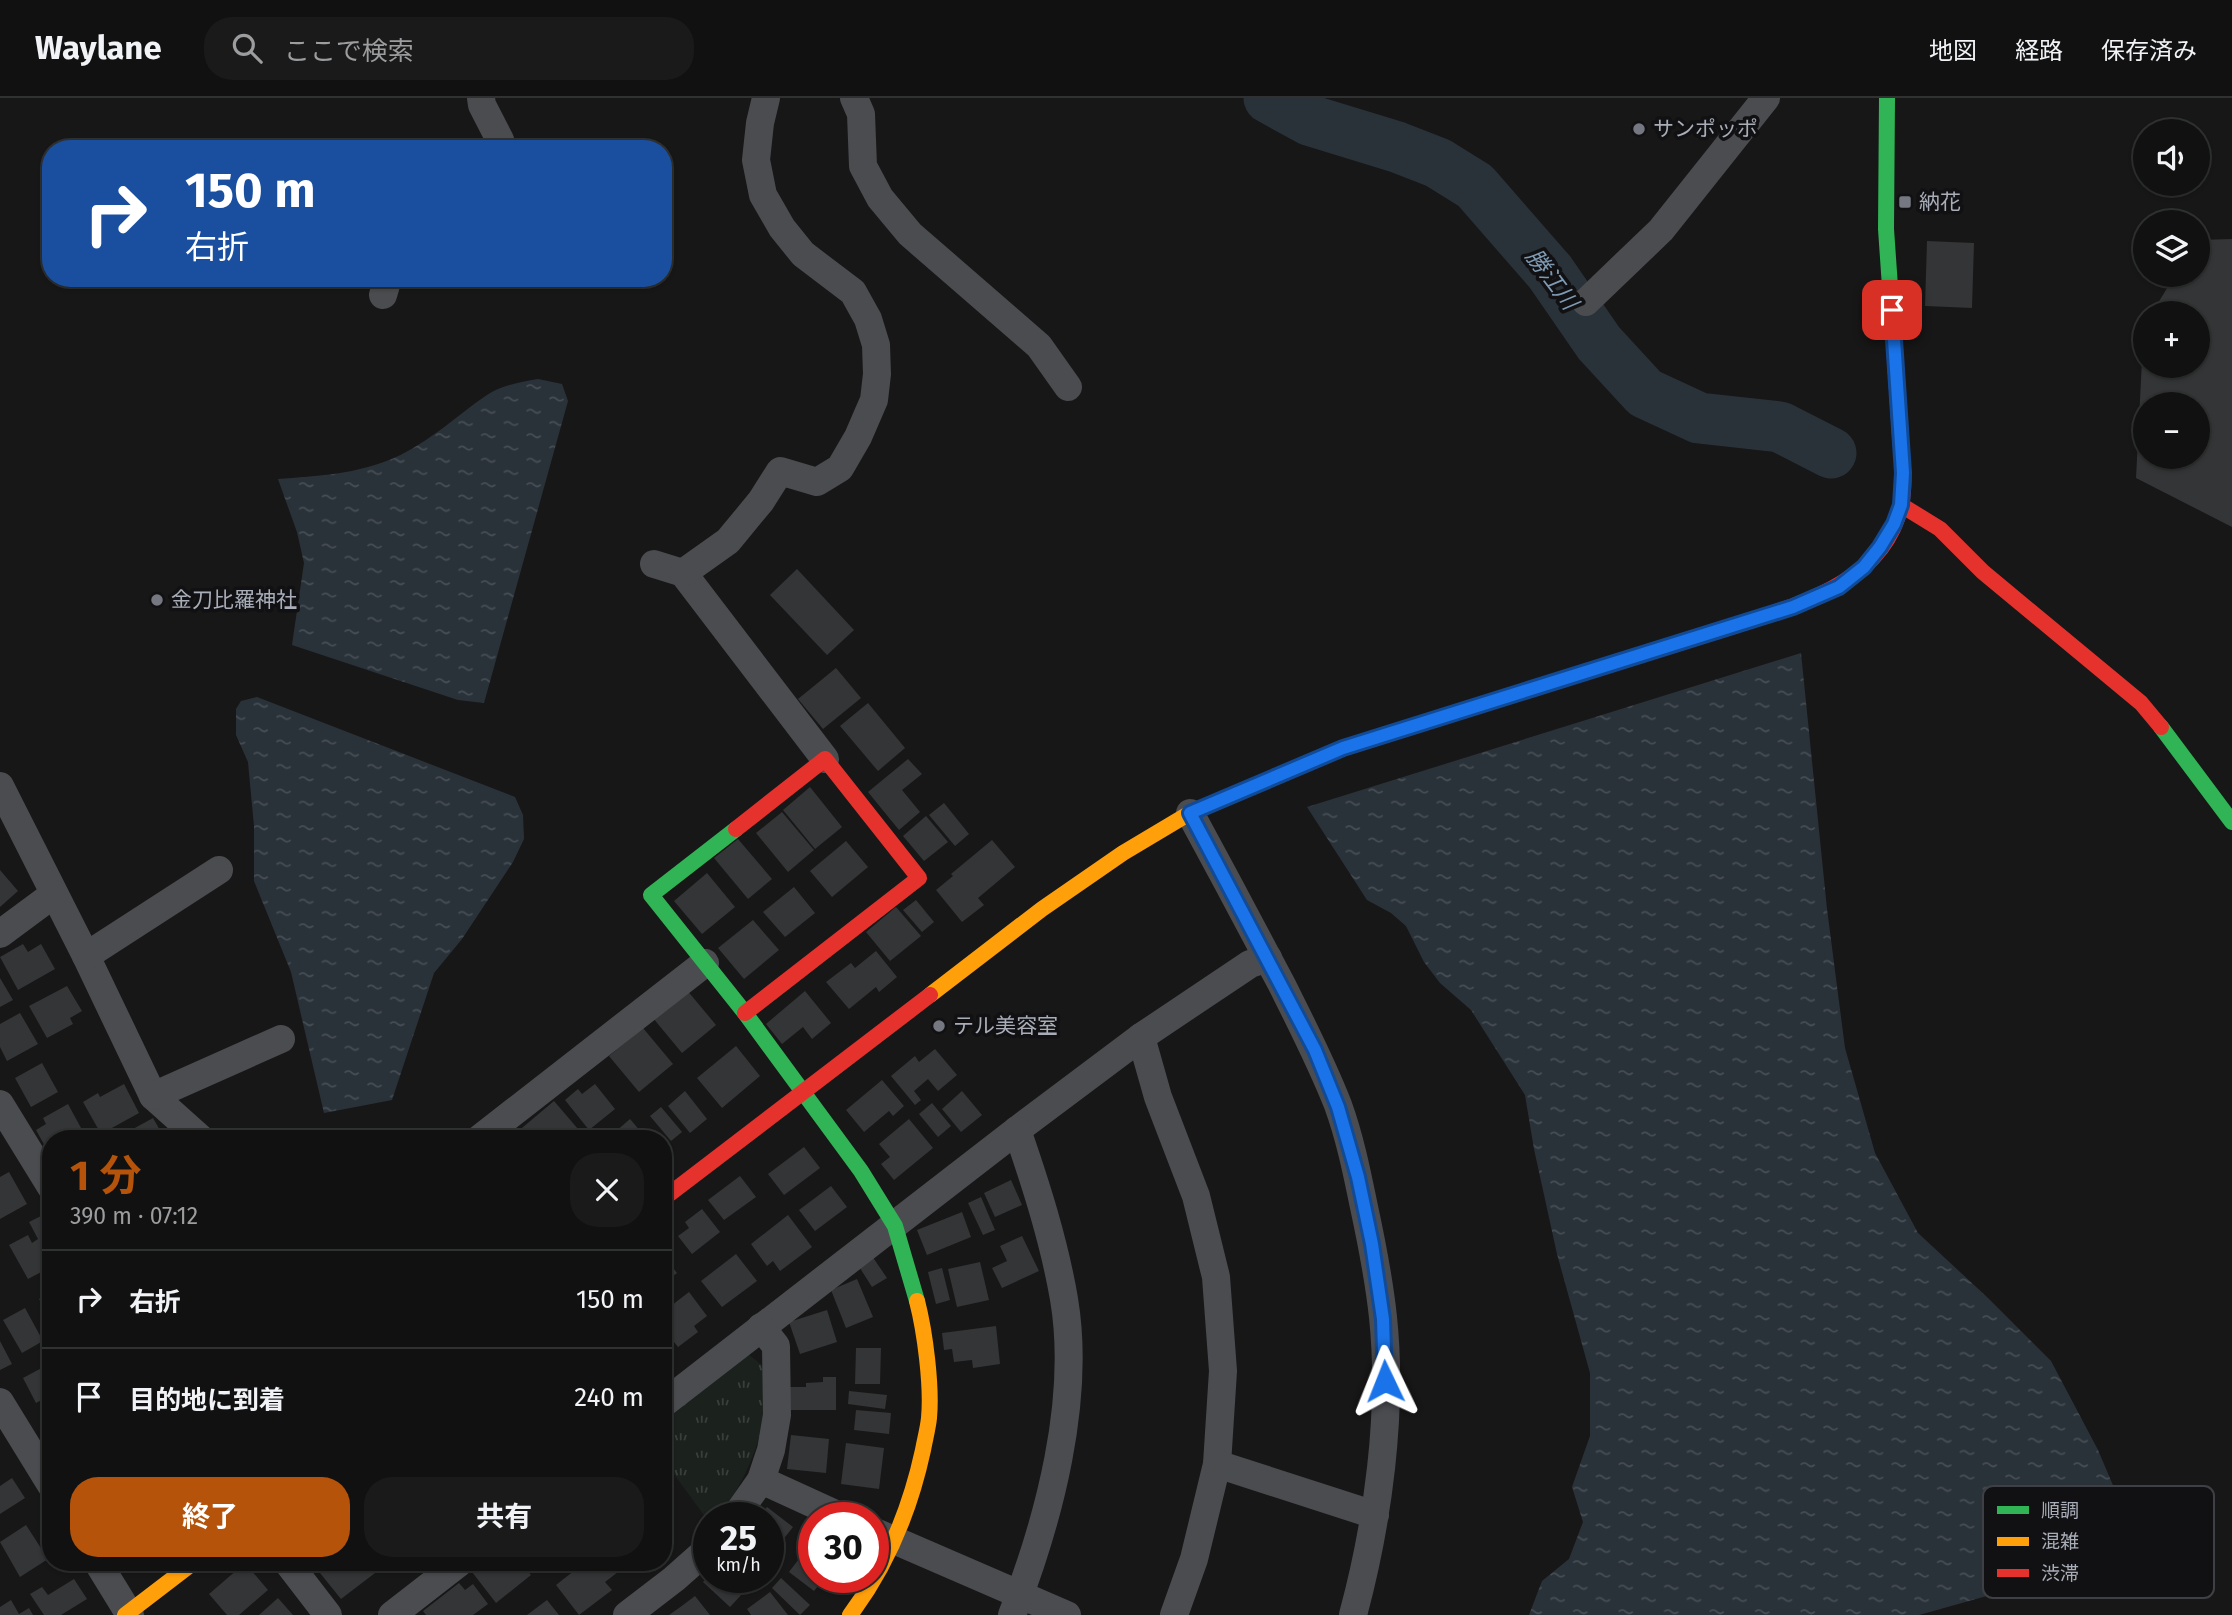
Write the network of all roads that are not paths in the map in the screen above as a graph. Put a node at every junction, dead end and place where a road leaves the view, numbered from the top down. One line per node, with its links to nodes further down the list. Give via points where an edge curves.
1 (481, 98): 6 (street)
2 (766, 98): 11 (street, via 756,160 764,195 803,254 853,292 868,319 876,345 874,400 840,468 817,482 780,471 728,541)
3 (854, 98): 8 (street, via 861,114 863,166 880,198 910,234 1039,346)
4 (1766, 98): 7 (street, via 1661,230)
5 (1887, 98): 9 (street, via 1886,229 1903,473)
6 (500, 140)
7 (1586, 302)
8 (1068, 387)
9 (1901, 505): 14 (street, via 1894,524 1864,567 1839,587 1793,607 1343,748); 15 (street, via 1940,529 1983,572 2141,704)
10 (654, 564): 11 (street)
11 (683, 573): 12 (street)
12 (825, 760): 21 (street, via 651,895); 22 (street, via 919,878)
13 (0, 786): 17 (street)
14 (1190, 813): 20 (street); 25 (street, via 1042,909)
15 (2232, 822)
16 (219, 870): 19 (street)
17 (54, 894): 18 (street); 19 (street)
18 (0, 934)
19 (86, 956): 26 (street)
20 (1268, 958): 23 (street, via 1250,964); 42 (street, via 1338,1107 1372,1244 1383,1319 1385,1381)
21 (705, 963): 22 (street); 29 (street)
22 (744, 1013): 25 (street)
23 (1141, 1037): 30 (street); 37 (street, via 1158,1097 1196,1196 1216,1277 1223,1371)
24 (281, 1039): 26 (street)
25 (802, 1092): 32 (street); 33 (street)
26 (153, 1096): 28 (street)
27 (0, 1104): 31 (street)
28 (191, 1130)
29 (491, 1130)
30 (1017, 1130): 33 (street); 51 (street, via 1043,1207 1064,1300 1069,1371 1056,1475)
31 (42, 1172)
32 (672, 1192)
33 (895, 1226): 34 (street); 43 (street, via 918,1305 929,1418 916,1482)
34 (761, 1327): 35 (street); 39 (street, via 776,1346 778,1379 777,1415)
35 (672, 1397)
36 (0, 1402): 38 (street)
37 (1217, 1464): 42 (street); 58 (street, via 1194,1559)
38 (42, 1470)
39 (761, 1480): 40 (street); 41 (street)
40 (746, 1502)
41 (809, 1502)
42 (1375, 1515): 59 (street)
43 (889, 1528)
44 (889, 1539): 51 (street)
45 (693, 1562): 55 (street)
46 (103, 1571): 52 (street)
47 (183, 1571): 52 (street)
48 (294, 1571): 53 (street)
49 (449, 1571): 54 (street)
50 (866, 1593): 56 (street)
51 (1017, 1604): 57 (street)
52 (128, 1614)
53 (328, 1615)
54 (392, 1615)
55 (627, 1615)
56 (850, 1615)
57 (1067, 1615)
58 (1174, 1615)
59 (1353, 1615)

